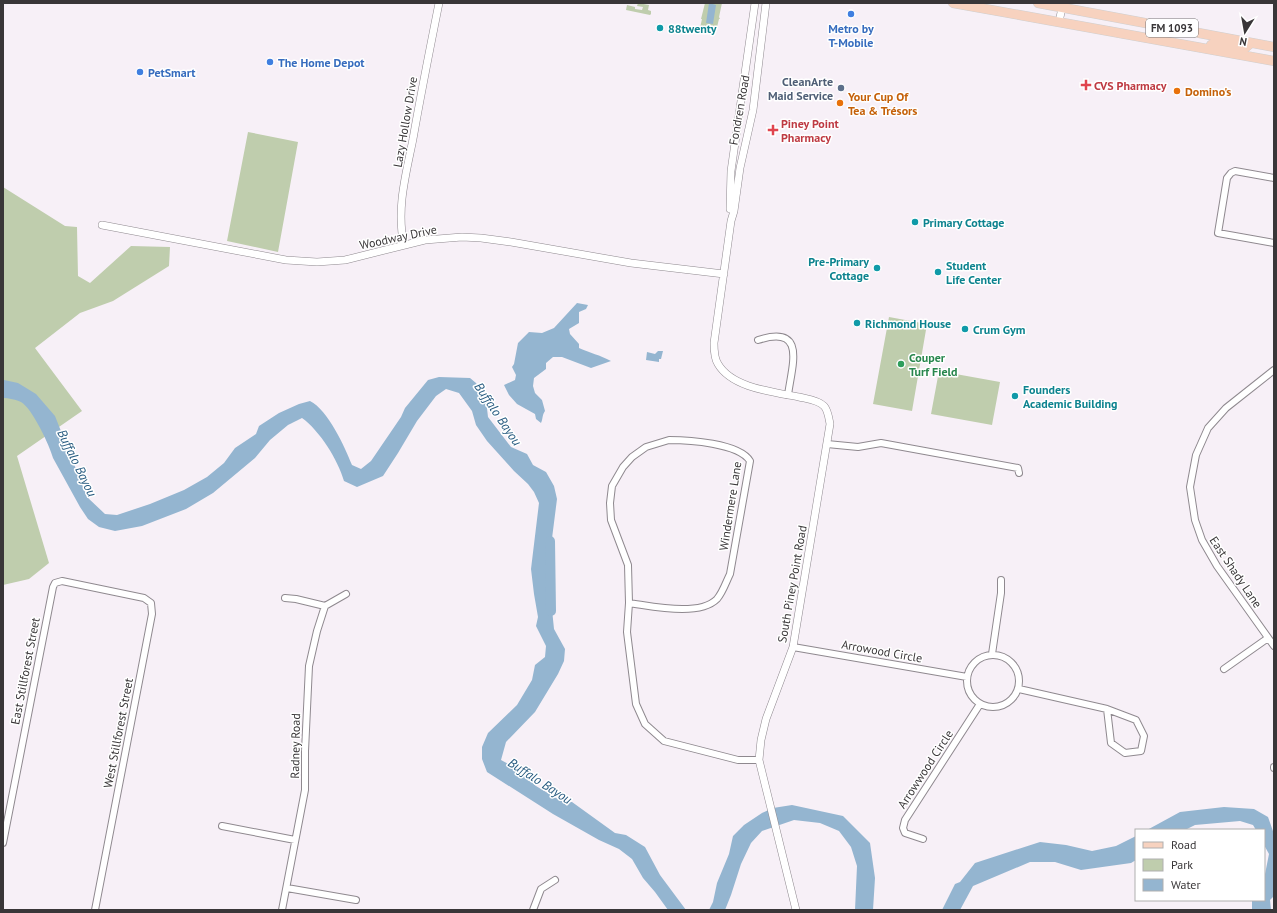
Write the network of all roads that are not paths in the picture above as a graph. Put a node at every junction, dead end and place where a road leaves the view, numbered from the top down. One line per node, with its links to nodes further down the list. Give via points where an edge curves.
1 (439, 3): 18 (street, Lazy Hollow Drive, via 404,186 400,222)
2 (755, 3): 15 (street, Fondren Road, via 731,171)
3 (766, 3): 15 (street, Fondren Road, via 753,110)
4 (953, 3): 7 (main road, FM 1093)
5 (1038, 3): 6 (main road, FM 1093)
6 (1062, 5): 7 (street); 8 (main road, FM 1093)
7 (1059, 22): 9 (main road, FM 1093)
8 (1208, 34): 9 (main road, via 1206,41 1202,42 1148,32); 10 (main road, FM 1093)
9 (1137, 36): 12 (main road, FM 1093)
10 (1251, 43): 11 (main road, FM 1093); 12 (main road, via 1245,48 1214,43)
11 (1274, 47)
12 (1209, 49): 13 (main road, FM 1093)
13 (1272, 60)
14 (1274, 178): 17 (street, via 1235,171 1231,173 1227,178 1218,233)
15 (731, 221): 19 (street, Fondren Road)
16 (102, 225): 18 (street, Woodway Drive, via 301,262 345,260)
17 (1274, 243)
18 (404, 245): 19 (street, Woodway Drive, via 444,238 481,238 631,263)
19 (724, 274): 22 (street, Fondren Road, via 714,343 717,363)
20 (758, 340): 23 (street, via 769,336 782,336 790,341 793,351)
21 (1274, 370): 32 (street, East Shady Lane, via 1226,408 1208,428 1196,455 1190,487 1195,520 1202,540 1217,566)
22 (727, 374): 23 (street, South Piney Point Road, via 742,384)
23 (788, 395): 24 (street, South Piney Point Road, via 813,400 824,406 830,424)
24 (827, 444): 25 (street, via 858,447 881,443 1018,468); 34 (street, South Piney Point Road)
25 (1020, 473)
26 (1001, 580): 35 (street)
27 (111, 591): 45 (street, East Stillforest Street, via 62,581 53,587); 49 (street, West Stillforest Street, via 144,598 152,603 152,614)
28 (346, 594): 31 (street)
29 (285, 598): 31 (street)
30 (629, 603): 30 (street, Windermere Lane, via 628,565 611,520 610,509 612,486 623,467 646,447 669,440 692,440 725,447 746,455 750,464 730,574 716,599 688,610); 41 (street, Windermere Lane, via 627,632 636,704 645,724 664,741 738,760)
31 (325, 606): 44 (street, Radney Road, via 310,666 305,790)
32 (1268, 638): 33 (street, East Shady Lane); 36 (street)
33 (1274, 646)
34 (793, 647): 37 (street, Arrowood Circle); 41 (street, South Piney Point Road, via 766,719)
35 (992, 654): 37 (street, via 977,660); 38 (street, via 1012,662 1018,671)
36 (1224, 668)
37 (967, 677): 39 (street, via 971,696)
38 (1019, 689): 39 (street, via 1014,698 1004,705 990,707); 40 (street)
39 (980, 704): 43 (street, Arrowwood Circle, via 905,820 905,833)
40 (1107, 710): 40 (street, via 1111,743 1125,753 1141,751 1144,736 1136,720)
41 (759, 760): 52 (street, South Piney Point Road)
42 (222, 826): 44 (street)
43 (923, 839)
44 (295, 840): 47 (street, Radney Road)
45 (3, 842)
46 (555, 880): 51 (street, via 541,889)
47 (287, 888): 48 (street); 50 (street, Radney Road)
48 (356, 900)
49 (95, 910)
50 (282, 910)
51 (533, 910)
52 (796, 910)

